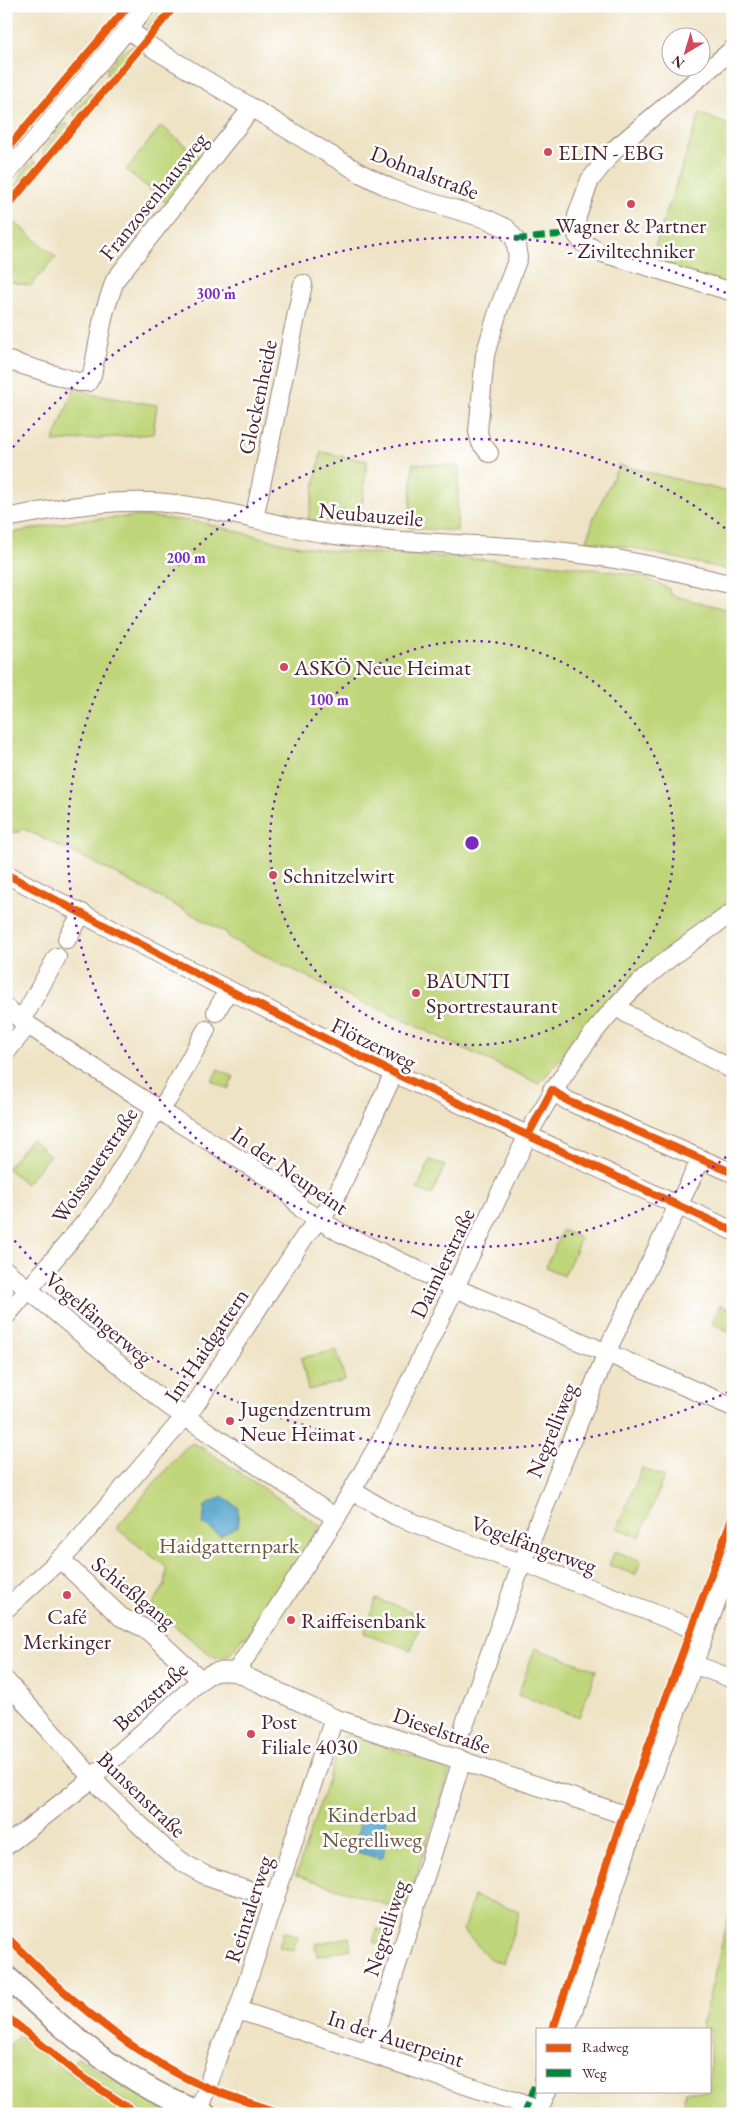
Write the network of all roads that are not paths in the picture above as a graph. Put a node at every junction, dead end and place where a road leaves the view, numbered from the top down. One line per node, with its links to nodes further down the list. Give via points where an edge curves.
1 (147, 6): 2 (street)
2 (128, 29): 4 (street, Dohnalstraße, via 151,47); 5 (street)
3 (733, 49): 7 (street, via 606,159 586,190 576,229 582,242 599,252)
4 (252, 108): 8 (street, Franzosenhausweg, via 115,280 88,382 78,382); 9 (street, Dohnalstraße, via 390,188 486,219 506,228 515,239 518,258 491,332 482,375 478,432)
5 (6, 174)
6 (303, 284): 11 (street, Glockenheide)
7 (733, 292)
8 (6, 360)
9 (489, 453)
10 (6, 518): 11 (street, Neubauzeile, via 142,502 181,504)
11 (254, 519): 12 (street, Neubauzeile, via 323,534 500,545 582,554)
12 (733, 585)
13 (6, 874): 15 (street, Flötzerweg)
14 (733, 912): 19 (street, Daimlerstraße, via 643,979)
15 (82, 913): 16 (street); 18 (street, Flötzerweg)
16 (67, 939)
17 (58, 957): 22 (street)
18 (228, 990): 21 (street); 26 (street, Flötzerweg)
19 (616, 1006): 25 (street); 27 (street, Daimlerstraße)
20 (6, 1008): 22 (street, In der Neupeint)
21 (216, 1012)
22 (24, 1022): 24 (street); 28 (street, In der Neupeint)
23 (206, 1030): 28 (street, Woissauerstraße)
24 (6, 1052)
25 (733, 1070)
26 (394, 1072): 29 (street, Flötzerweg); 33 (street, Im Haidgattern, via 333,1203)
27 (552, 1090): 29 (street, Daimlerstraße); 30 (street, via 568,1101)
28 (159, 1110): 33 (street, In der Neupeint, via 276,1182 302,1209); 37 (street, Woissauerstraße, via 99,1204)
29 (528, 1135): 32 (street, Flötzerweg); 36 (street, Daimlerstraße)
30 (701, 1159): 31 (street); 32 (street, Negrelliweg)
31 (733, 1173)
32 (679, 1206): 34 (street, Flötzerweg); 39 (street, Negrelliweg)
33 (318, 1220): 36 (street, In der Neupeint); 41 (street, Im Haidgattern)
34 (733, 1231)
35 (6, 1271): 37 (street, Vogelfängerweg)
36 (455, 1288): 39 (street, In der Neupeint); 42 (street, Daimlerstraße, via 384,1435)
37 (29, 1290): 38 (street, Woissauerstraße); 41 (street, Vogelfängerweg)
38 (6, 1316)
39 (607, 1352): 40 (street, In der Neupeint); 46 (street, Negrelliweg)
40 (733, 1407)
41 (185, 1416): 43 (street, Vogelfängerweg); 45 (street, Im Haidgattern)
42 (352, 1491): 43 (street, Daimlerstraße); 46 (street, Vogelfängerweg, via 396,1516)
43 (336, 1518): 50 (street, Daimlerstraße)
44 (733, 1556): 48 (street)
45 (60, 1559): 47 (street, Im Haidgattern); 52 (street, Schießlgang, via 122,1617 146,1629)
46 (522, 1563): 48 (street, Vogelfängerweg); 55 (street, Negrelliweg)
47 (6, 1609)
48 (704, 1633): 49 (street)
49 (693, 1664): 51 (street); 58 (street)
50 (236, 1672): 52 (street, Benzstraße, via 211,1672); 54 (street, Dieselstraße)
51 (733, 1679)
52 (201, 1680): 57 (street, Benzstraße)
53 (6, 1681): 57 (street, Bunsenstraße)
54 (334, 1718): 56 (street, Dieselstraße); 60 (street, Reintalerweg)
55 (464, 1726)
56 (458, 1754): 58 (street, Dieselstraße); 64 (street, Negrelliweg)
57 (92, 1778): 59 (street, Benzstraße); 60 (street, Bunsenstraße, via 148,1835 185,1864 205,1875)
58 (637, 1819): 63 (street)
59 (6, 1846)
60 (275, 1899): 62 (street, Reintalerweg)
61 (6, 1976): 66 (main road, via 97,2054 156,2091)
62 (238, 2010): 64 (street, In der Auerpeint); 66 (street, Reintalerweg, via 220,2049)
63 (567, 2028)
64 (369, 2053): 67 (street, In der Auerpeint, via 520,2103)
65 (546, 2092): 67 (street)
66 (202, 2113)
67 (537, 2113)

